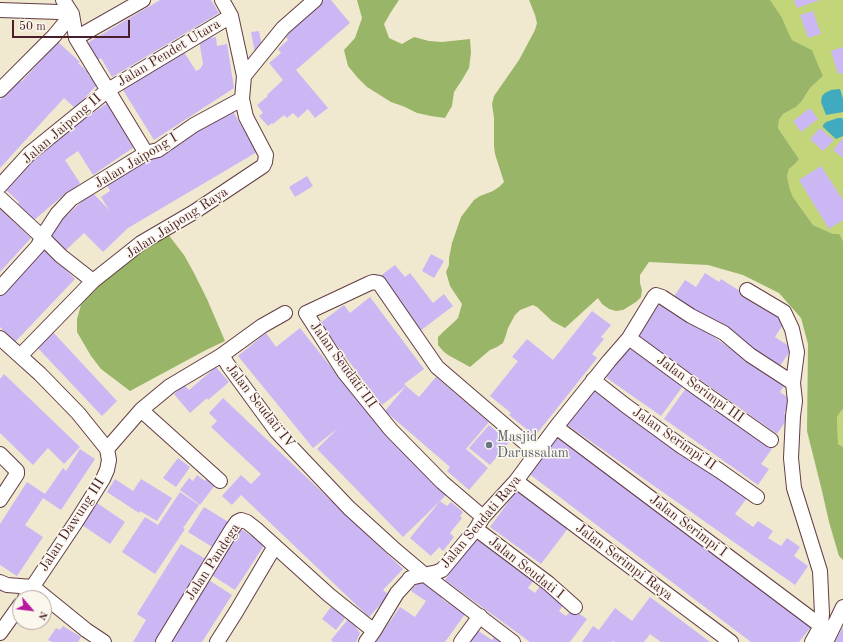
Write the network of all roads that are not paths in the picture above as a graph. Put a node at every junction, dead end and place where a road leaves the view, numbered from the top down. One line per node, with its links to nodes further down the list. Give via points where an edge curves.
1 (16, 0): 5 (street)
2 (143, 0): 8 (street)
3 (222, 0): 7 (street)
4 (315, 0): 9 (street, via 283,28)
5 (64, 8): 6 (street); 8 (street); 10 (street, via 54,36)
6 (0, 10)
7 (231, 16): 9 (street); 11 (street, Jalan Pendet Utara)
8 (76, 38): 11 (street)
9 (244, 76): 12 (street)
10 (0, 90)
11 (108, 90): 13 (street); 14 (street, Jalan Jaipong II, via 29,154)
12 (242, 99): 13 (street, Jalan Jaipong I, via 194,125 158,150); 17 (street, Jalan Jaipong Raya, via 246,116 266,155 262,166 194,212 141,242)
13 (146, 153): 16 (street, Jalan Jaipong I, via 71,199 57,214)
14 (0, 186)
15 (0, 198): 16 (street)
16 (42, 237): 17 (street); 18 (street, Jalan Jaipong I, via 38,246)
17 (92, 281): 24 (street, Jalan Jaipong Raya)
18 (0, 288)
19 (747, 290): 26 (street, via 784,312 792,329 797,352)
20 (285, 313): 23 (street)
21 (0, 338): 24 (street)
22 (629, 338): 25 (street, Jalan Seudati Raya); 26 (street, Jalan Seudati Raya, via 654,297 662,297 724,333 750,355); 29 (street, Jalan Serimpi III)
23 (222, 355): 27 (street, Jalan Seudati IV, via 170,386); 40 (street, Jalan Seudati IV, via 277,432 349,508)
24 (20, 356): 30 (street, via 78,413)
25 (593, 380): 28 (street, Jalan Seudati Raya); 35 (street, Jalan Serimpi II, via 681,446)
26 (793, 383): 49 (street, via 795,401 791,458 794,488 820,571)
27 (141, 410): 30 (street, Jalan Seudati IV); 33 (street)
28 (556, 427): 31 (street, Jalan Seudati Raya); 49 (street, Jalan Serimpi I)
29 (771, 440)
30 (107, 449): 43 (street, Jalan Dawung III, via 109,460 103,479)
31 (536, 453): 34 (street, Jalan Seudati Raya); 37 (street, Jalan Seudati III, via 437,367 380,283 370,283 306,313 344,372 391,430 442,482)
32 (0, 454): 36 (street, via 17,471)
33 (220, 481)
34 (516, 481): 37 (street, Jalan Seudati Raya); 57 (street, Jalan Serimpi Raya)
35 (757, 497)
36 (0, 500)
37 (484, 517): 38 (street, Jalan Seudati Raya)
38 (476, 529): 40 (street, Jalan Seudati Raya, via 442,570); 45 (street, Jalan Seudati I, via 548,583)
39 (275, 546): 51 (street, Jalan Pandega); 53 (street, Jalan Pandega, via 247,522 237,522); 54 (street)
40 (425, 575): 48 (street, Jalan Seudati IV); 51 (street, Jalan Seudati Raya, via 410,578 397,593)
41 (0, 582): 42 (street)
42 (23, 590)
43 (30, 590)
44 (52, 607): 52 (street)
45 (575, 607)
46 (843, 607): 59 (street)
47 (12, 616): 50 (street)
48 (480, 616): 55 (street); 56 (street, Jalan Seudati IV)
49 (821, 626): 58 (street)
50 (0, 633)
51 (370, 637)
52 (104, 642)
53 (162, 642)
54 (217, 642)
55 (461, 642)
56 (513, 642)
57 (731, 642)
58 (812, 642)
59 (826, 642)

